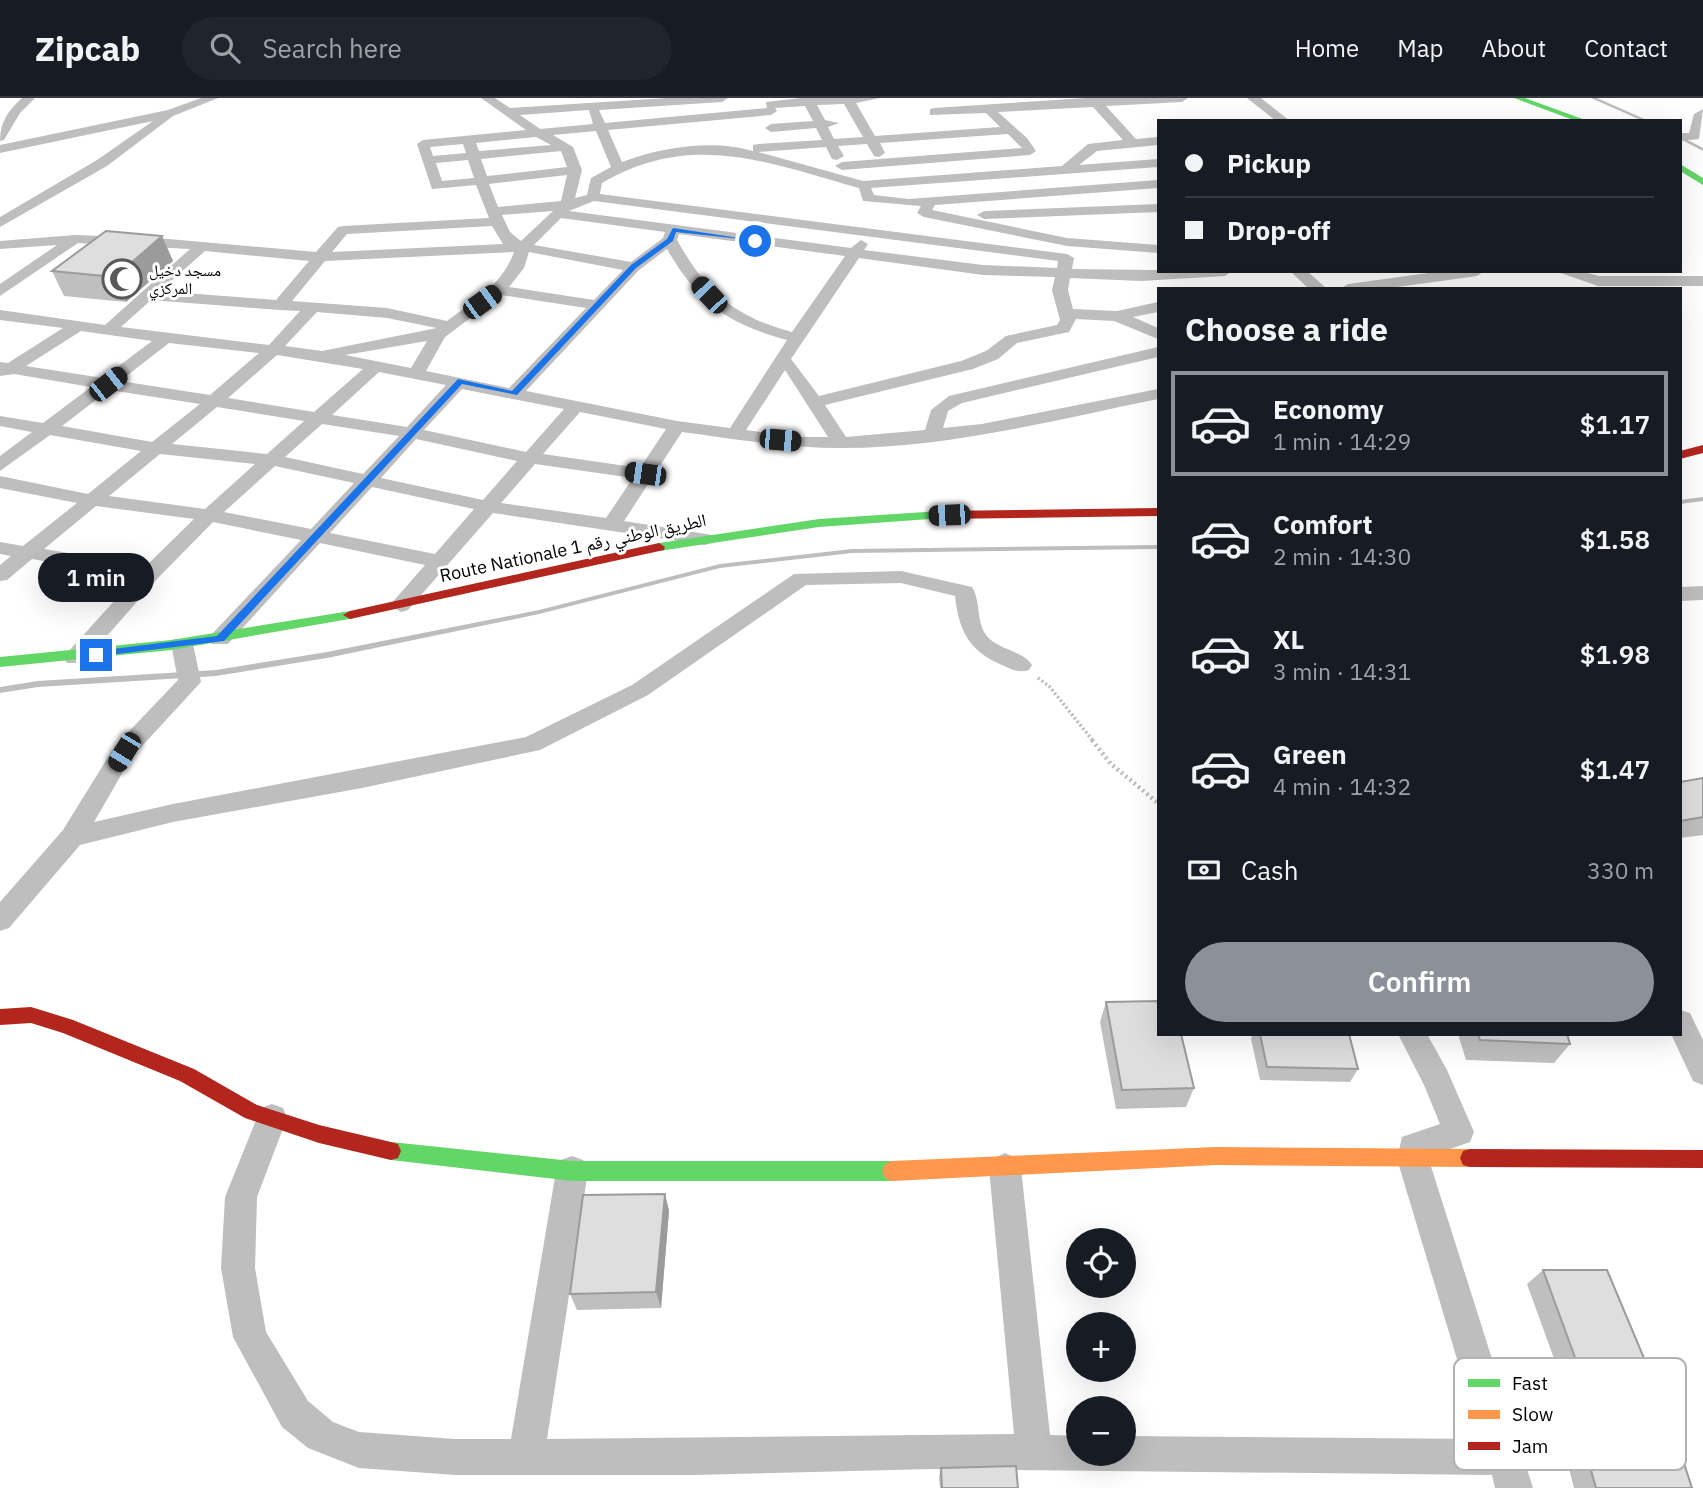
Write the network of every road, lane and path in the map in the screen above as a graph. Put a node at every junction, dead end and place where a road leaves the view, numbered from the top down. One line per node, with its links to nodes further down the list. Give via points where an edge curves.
1 (29, 98): 31 (street)
2 (212, 98): 19 (street)
3 (487, 98): 17 (street)
4 (722, 98): 11 (street)
5 (874, 98): 10 (street)
6 (925, 98): 18 (street)
7 (1182, 98): 13 (street)
8 (1253, 98): 21 (street)
9 (1518, 98): 22 (main road)
10 (847, 99): 12 (street); 24 (street)
11 (659, 100): 14 (street); 23 (street)
12 (809, 100): 15 (street); 25 (street)
13 (1094, 100): 16 (street); 37 (street)
14 (592, 103): 17 (street); 26 (street)
15 (769, 105): 23 (street); 27 (street)
16 (989, 109): 18 (street); 28 (street)
17 (510, 112): 29 (street)
18 (934, 112): 30 (street)
19 (171, 113): 39 (street); 62 (street, via 102,163)
20 (1703, 113): 32 (street, via 1695,135)
21 (1281, 119)
22 (1578, 119)
23 (668, 120): 26 (street); 36 (street)
24 (859, 120): 25 (street); 34 (street)
25 (820, 124): 27 (street); 38 (street)
26 (599, 127): 29 (street); 41 (street)
27 (771, 128): 40 (street)
28 (1009, 130): 30 (street); 42 (street, via 1030,150)
29 (536, 132): 33 (street); 41 (street)
30 (950, 134): 34 (street); 42 (street)
31 (0, 137)
32 (1682, 137)
33 (468, 138): 46 (street); 46 (street, via 425,143 430,166)
34 (870, 141): 38 (street); 43 (street)
35 (1157, 141): 37 (street)
36 (681, 142): 40 (street); 48 (street)
37 (1132, 143): 49 (street, via 1093,147)
38 (831, 144): 40 (street); 45 (street)
39 (0, 149)
40 (747, 150): 52 (street)
41 (581, 151): 46 (street); 46 (street); 48 (street); 59 (street)
42 (968, 156): 43 (street); 50 (street)
43 (885, 162): 45 (street); 53 (street)
44 (1157, 163): 49 (street)
45 (842, 166): 52 (street)
46 (477, 168): 60 (street)
47 (1682, 168): 51 (main road)
48 (618, 169): 55 (street, via 597,181)
49 (1064, 171): 50 (street)
50 (984, 176): 53 (street)
51 (1703, 182)
52 (857, 183): 53 (street); 57 (street, via 868,198)
53 (898, 183)
54 (1157, 184): 56 (street)
55 (593, 197): 59 (street); 63 (street)
56 (931, 200): 57 (street); 61 (street, via 924,212)
57 (909, 203): 63 (street)
58 (1157, 208): 61 (street)
59 (564, 210): 60 (street); 64 (street); 68 (street)
60 (495, 217): 68 (street, via 508,240); 71 (street, via 343,230)
61 (945, 218): 72 (street)
62 (0, 223)
63 (869, 232): 70 (street); 72 (street)
64 (672, 235): 70 (street); 73 (street); 98 (street, via 680,260 725,308 743,321)
65 (75, 239): 66 (street); 67 (street); 84 (street)
66 (0, 245)
67 (201, 247): 71 (street); 85 (street)
68 (523, 247): 71 (street); 73 (street); 83 (street, via 516,268)
69 (1157, 249): 72 (street)
70 (856, 254): 72 (street, via 983,270); 98 (street)
71 (317, 257): 86 (street)
72 (1065, 258): 74 (street, via 1153,275); 90 (street, via 1060,290)
73 (634, 267): 87 (street)
74 (1189, 273)
75 (1299, 273): 81 (street)
76 (1389, 273): 80 (street)
77 (1467, 273): 80 (street)
78 (1569, 273): 79 (street, via 1598,281)
79 (1703, 281)
80 (1404, 286): 82 (street)
81 (1317, 287)
82 (1385, 287)
83 (498, 290): 87 (street); 94 (street)
84 (0, 291)
85 (146, 295): 86 (street); 95 (street)
86 (280, 304): 88 (street)
87 (595, 305): 108 (street)
88 (313, 307): 94 (street, via 387,313); 99 (street)
89 (1157, 307): 92 (street)
90 (1068, 314): 92 (street); 111 (street, via 1063,329 1012,339 992,355 967,365)
91 (0, 316): 93 (street)
92 (1117, 316): 96 (street)
93 (76, 327): 95 (street); 104 (street)
94 (444, 330): 101 (street); 105 (street)
95 (107, 331): 97 (street)
96 (1157, 334)
97 (166, 338): 99 (street); 107 (street)
98 (796, 338): 102 (street)
99 (274, 349): 101 (street); 110 (street)
100 (1157, 352): 118 (street, via 957,400 939,408)
101 (318, 355): 103 (street)
102 (781, 360): 111 (street, via 790,365); 119 (street)
103 (375, 367): 105 (street); 113 (street)
104 (4, 370): 107 (street)
105 (416, 374): 106 (street)
106 (460, 381): 108 (street); 117 (street)
107 (108, 384): 110 (street); 116 (street)
108 (514, 393): 112 (street)
109 (1157, 394): 118 (street, via 982,429)
110 (214, 402): 113 (street); 121 (street)
111 (814, 402): 120 (street)
112 (576, 406): 115 (street); 124 (street)
113 (320, 418): 117 (street); 125 (street)
114 (0, 421): 116 (street)
115 (677, 426): 119 (street); 127 (street)
116 (44, 430): 121 (street); 126 (street)
117 (412, 433): 124 (street); 128 (street)
118 (934, 434): 120 (street)
119 (734, 435): 120 (street)
120 (841, 443)
121 (154, 448): 125 (street); 130 (street)
122 (1703, 449): 123 (main road)
123 (1682, 454)
124 (529, 458): 127 (street); 131 (street)
125 (273, 460): 128 (street); 133 (street)
126 (0, 465)
127 (645, 474): 134 (street)
128 (368, 481): 131 (street); 135 (street)
129 (0, 482): 130 (street)
130 (92, 500): 133 (street); 138 (street)
131 (485, 506): 134 (street); 139 (street)
132 (1157, 512): 136 (main road, Route Nationale الطريق الوطني رقم 1, via 879,518)
133 (209, 515): 135 (street); 140 (street)
134 (611, 525): 136 (street)
135 (317, 534): 139 (street); 145 (street)
136 (705, 539): 144 (main road, Route Nationale الطريق الوطني رقم 1)
137 (0, 548): 138 (street)
138 (26, 554): 140 (street); 141 (street)
139 (438, 561): 144 (street)
140 (151, 573): 147 (street)
141 (0, 575)
142 (1703, 593): 143 (street)
143 (1682, 594)
144 (401, 605): 145 (main road, Route Nationale الطريق الوطني رقم 1)
145 (220, 639): 146 (main road, Route Nationale الطريق الوطني رقم 1)
146 (182, 644): 147 (main road, Route Nationale الطريق الوطني رقم 1); 151 (street, via 190,682 124,752)
147 (75, 658): 148 (main road, Route Nationale الطريق الوطني رقم 1)
148 (0, 662)
149 (1021, 665): 150 (path, via 1049,686 1111,764); 151 (street, via 986,650 970,630 965,592 901,577 801,579 640,690 532,744)
150 (1157, 802)
151 (72, 836): 152 (street)
152 (0, 920)
153 (0, 1017): 157 (main road, via 31,1015 66,1026 187,1075 252,1112)
154 (1682, 1026): 156 (street)
155 (1413, 1036): 158 (street, via 1459,1132)
156 (1703, 1072)
157 (272, 1118): 162 (main road, via 392,1152); 166 (street, via 242,1197 238,1268 250,1337 295,1414 321,1434 359,1450 455,1457)
158 (1375, 1158): 159 (main road); 161 (main road, via 1216,1156)
159 (1413, 1159): 160 (main road); 163 (street)
160 (1703, 1159)
161 (1005, 1168): 162 (main road); 164 (street)
162 (572, 1171): 166 (street)
163 (1474, 1358)
164 (1034, 1453): 165 (street); 166 (street)
165 (1066, 1454)
166 (526, 1456)
167 (1136, 1456): 168 (street)
168 (1509, 1473)

